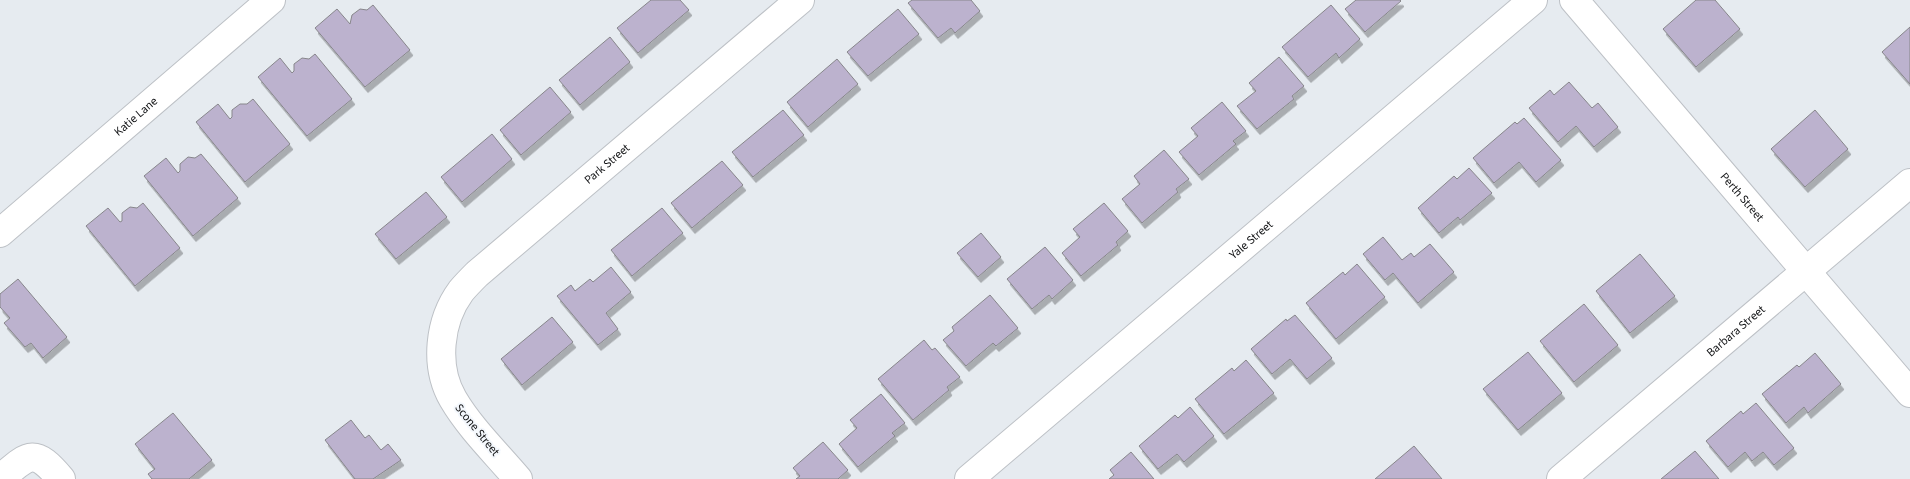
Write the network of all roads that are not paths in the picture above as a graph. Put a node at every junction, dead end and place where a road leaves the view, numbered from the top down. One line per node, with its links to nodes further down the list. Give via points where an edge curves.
1 (271, 0): 6 (street, Katie Lane)
2 (800, 0): 8 (street, Park Street, via 477,274 450,310)
3 (1533, 0): 13 (street, Yale Street)
4 (1574, 0): 7 (street, Perth Street)
5 (1910, 183): 7 (street, Barbara Street)
6 (0, 233)
7 (1806, 271): 9 (street, Perth Street); 14 (street, Barbara Street)
8 (441, 347): 12 (street, Scone Street, via 444,375 452,398)
9 (1910, 393)
10 (0, 479): 11 (street, via 30,457 47,462)
11 (61, 479)
12 (518, 479)
13 (969, 479)
14 (1561, 479)

